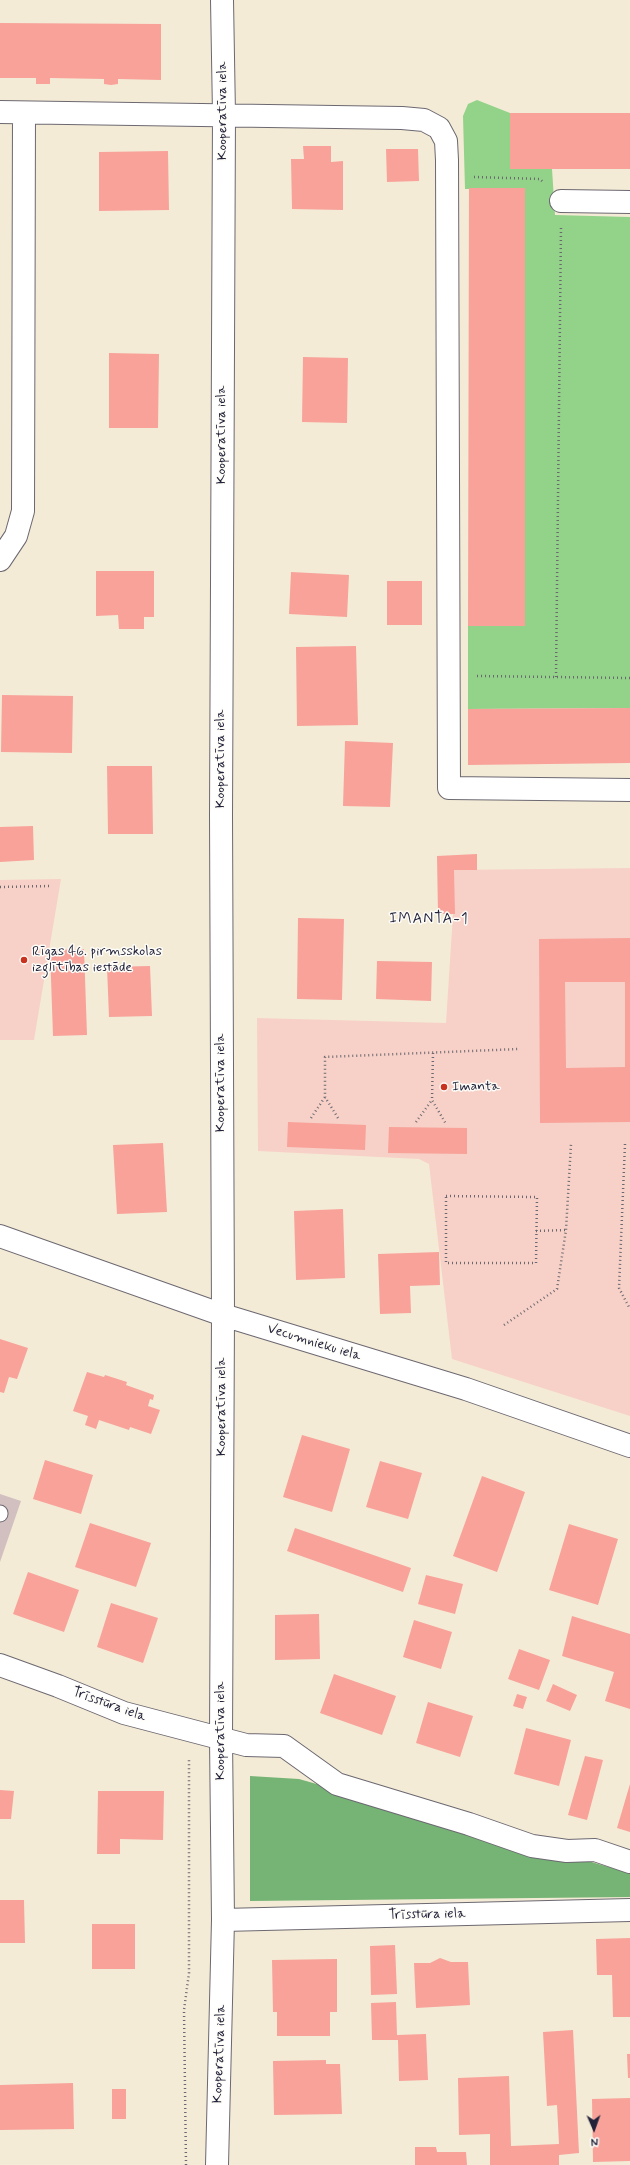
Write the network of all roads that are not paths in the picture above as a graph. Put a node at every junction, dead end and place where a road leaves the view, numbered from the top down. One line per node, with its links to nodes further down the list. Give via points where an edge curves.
1 (222, 0): 4 (street, Kooperatīva iela)
2 (0, 112): 3 (street)
3 (24, 113): 4 (street); 7 (street, via 23,511 16,536)
4 (224, 114): 8 (street, via 402,118 424,120 439,128 446,141 447,160 449,788); 10 (street, Kooperatīva iela, via 221,798)
5 (561, 201): 6 (street)
6 (630, 202)
7 (0, 560)
8 (630, 790)
9 (0, 1236): 10 (street, Vecumnieku iela)
10 (223, 1315): 11 (street, Vecumnieku iela, via 466,1389); 13 (street, Kooperatīva iela)
11 (630, 1446)
12 (0, 1665): 13 (street, Trīsstūra iela, via 124,1713)
13 (221, 1739): 14 (street, Trīsstūra iela, via 246,1745 284,1746 337,1784 532,1846 568,1851 595,1850); 16 (street, Kooperatīva iela)
14 (630, 1862)
15 (630, 1910): 16 (street, Trīsstūra iela)
16 (223, 1920): 17 (street, Kooperatīva iela)
17 (217, 2165)

